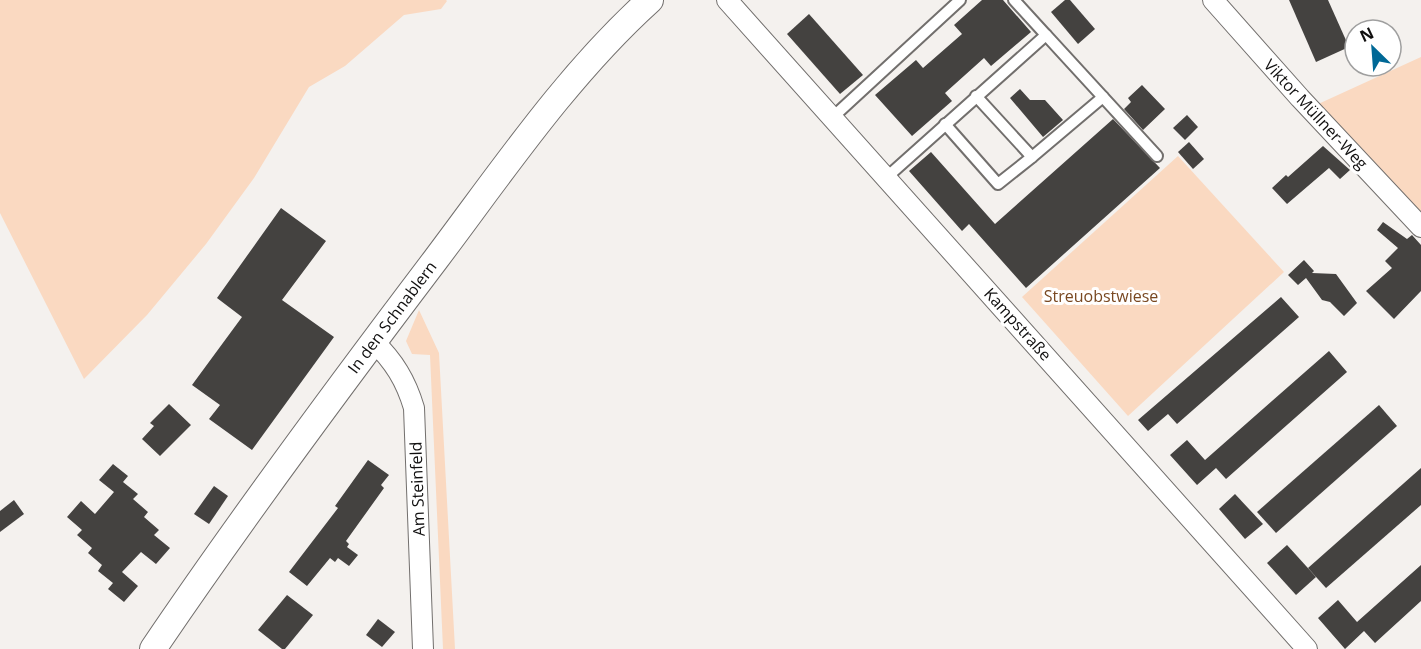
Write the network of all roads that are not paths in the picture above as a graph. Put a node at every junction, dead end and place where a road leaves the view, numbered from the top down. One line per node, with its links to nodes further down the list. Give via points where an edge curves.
1 (650, 0): 15 (street, In den Schnablern, via 590,61 537,124)
2 (727, 0): 9 (street, Kampstraße)
3 (960, 0): 9 (lane)
4 (1014, 0): 6 (lane)
5 (1213, 0): 14 (street, Viktor Müllner-Weg)
6 (1046, 35): 7 (lane); 8 (lane)
7 (976, 96): 10 (lane); 12 (lane)
8 (1103, 97): 11 (lane); 12 (lane)
9 (833, 117): 13 (street, Kampstraße)
10 (945, 124): 12 (lane, via 998,184); 13 (lane)
11 (1157, 156)
12 (1032, 157)
13 (887, 177): 18 (street, Kampstraße)
14 (1421, 226)
15 (374, 341): 16 (street, In den Schnablern); 17 (street, Am Steinfeld, via 397,367 414,408)
16 (153, 649)
17 (423, 649)
18 (1307, 649)

